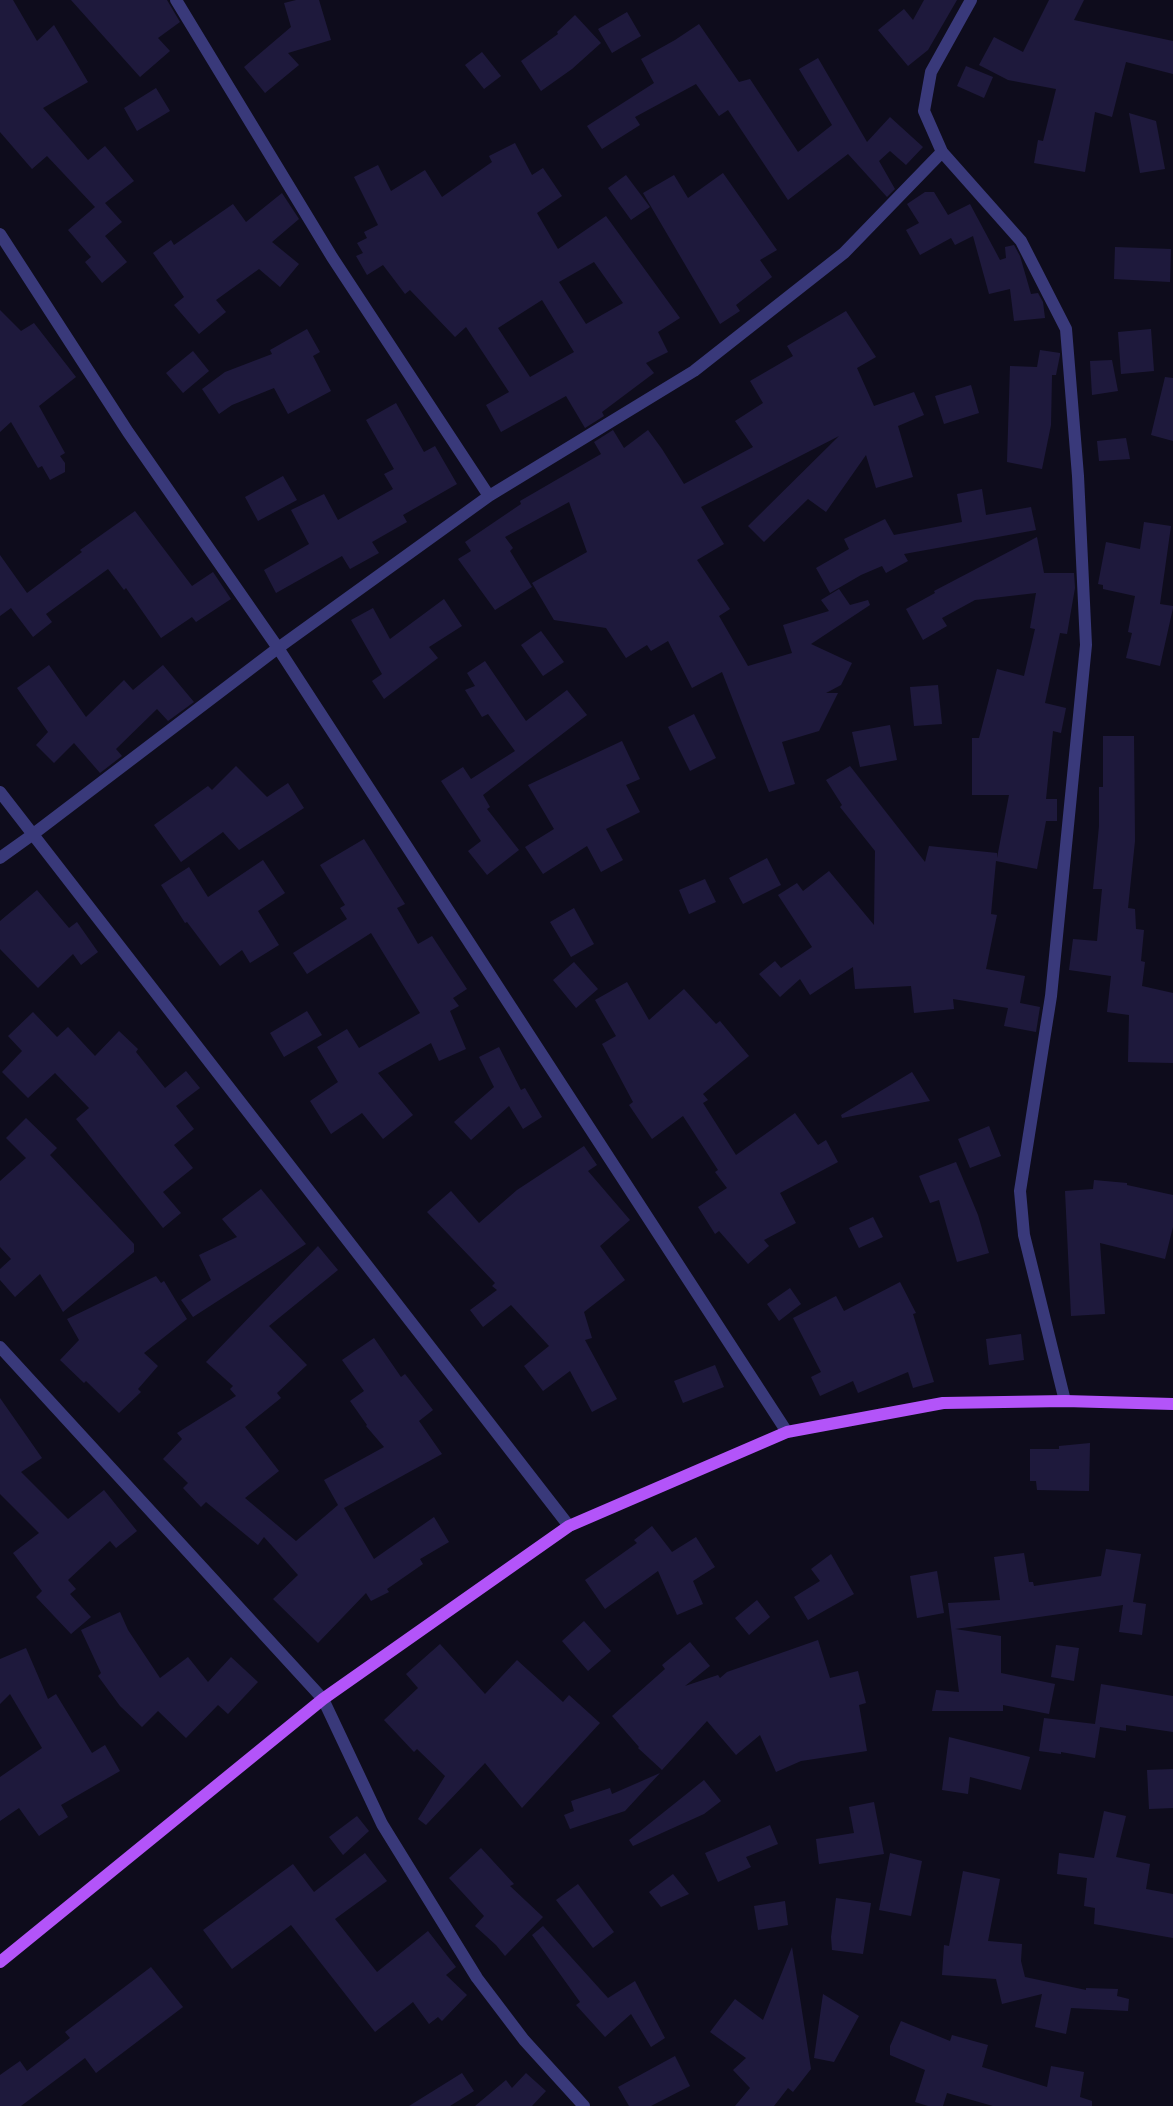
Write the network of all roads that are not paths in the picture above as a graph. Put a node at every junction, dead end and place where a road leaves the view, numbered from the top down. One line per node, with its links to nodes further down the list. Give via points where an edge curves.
1 (176, 0): 5 (street, via 332,257)
2 (971, 0): 3 (street, via 931,72 924,111)
3 (942, 152): 5 (street, via 844,253 694,371); 11 (street, via 1022,242 1066,329 1078,476 1086,645 1051,996 1020,1191 1024,1235)
4 (0, 234): 6 (street, via 128,432)
5 (489, 496): 6 (street)
6 (278, 648): 8 (street); 13 (street)
7 (0, 792): 8 (street)
8 (32, 835): 9 (street); 14 (street)
9 (0, 858)
10 (0, 1347): 15 (street)
11 (1065, 1400): 12 (main road); 13 (main road, via 943,1403)
12 (1173, 1404)
13 (787, 1432): 14 (main road)
14 (569, 1526): 15 (main road)
15 (322, 1699): 16 (main road); 17 (street, via 382,1824 477,1978 524,2040)
16 (0, 1962)
17 (584, 2106)

